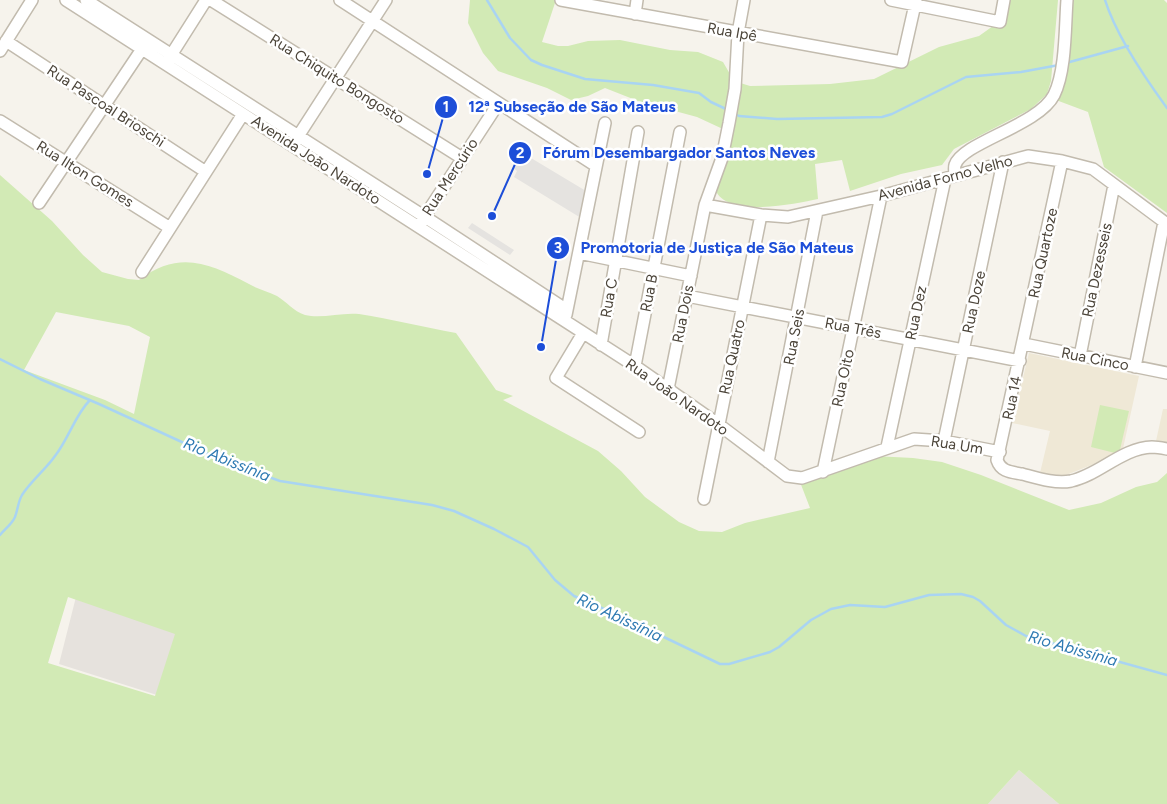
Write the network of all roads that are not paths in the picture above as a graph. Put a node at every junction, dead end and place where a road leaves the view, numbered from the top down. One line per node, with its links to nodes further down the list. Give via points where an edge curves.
1 (32, 0): 18 (street)
2 (66, 0): 19 (street, Avenida João Nardoto)
3 (86, 0): 21 (street, Avenida João Nardoto)
4 (206, 0): 21 (street)
5 (211, 0): 22 (street, Rua Chiquito Bongosto)
6 (340, 0): 16 (street)
7 (386, 0): 16 (street)
8 (561, 0): 15 (street, Rua Ipê)
9 (638, 0): 15 (street)
10 (744, 0): 17 (street)
11 (890, 0): 14 (street)
12 (1004, 0): 14 (street, via 1000,22)
13 (1067, 0): 37 (street, Rua Dez, via 1061,72 1048,104 1017,126 962,156)
14 (916, 3): 17 (street, Rua Ipê, via 902,62)
15 (635, 14): 17 (street, Rua Ipê)
16 (372, 20): 22 (street); 23 (street)
17 (738, 33): 41 (street, Rua Dois, via 735,90 729,123 722,158)
18 (6, 41): 20 (street); 24 (street, Rua Pascoal Brioschi)
19 (142, 49): 21 (street, Avenida João Nardoto); 24 (street)
20 (0, 51)
21 (168, 59): 25 (street, Avenida João Nardoto); 30 (street, Avenida João Nardoto)
22 (336, 79): 30 (street); 31 (street, Rua Chiquito Bongosto)
23 (498, 104): 31 (street, Rua Mercúrio); 35 (street)
24 (105, 106): 34 (street); 36 (street, Rua Pascoal Brioschi)
25 (243, 114): 30 (street, Avenida João Nardoto); 36 (street)
26 (0, 121): 34 (street, Rua Ilton Gomes)
27 (605, 123): 35 (street)
28 (638, 132): 48 (street, Rua C)
29 (680, 132): 49 (street, Rua B)
30 (295, 141): 44 (street, Avenida João Nardoto)
31 (462, 158): 44 (street, Rua Mercúrio)
32 (1062, 161): 33 (street, Avenida Forno Velho, via 1028,156); 38 (street, Avenida Forno Velho, via 1093,169); 59 (street, Rua Quartoze)
33 (1003, 162): 37 (street, Avenida Forno Velho); 61 (street, Rua Doze)
34 (67, 163): 40 (street); 46 (street, Rua Ilton Gomes)
35 (596, 166): 47 (street)
36 (206, 172): 46 (street)
37 (950, 178): 39 (street, Avenida Forno Velho); 58 (street, Rua Dez)
38 (1114, 185): 45 (street, Avenida Forno Velho); 62 (street, Rua Dezesseis)
39 (881, 196): 42 (street, Avenida Forno Velho); 56 (street, Rua Oito)
40 (39, 203)
41 (705, 205): 43 (street, Avenida Forno Velho); 51 (street, Rua Dois)
42 (817, 211): 43 (street, Avenida Forno Velho, via 788,217); 55 (street, Rua Seis)
43 (761, 215): 53 (street, Rua Quatro)
44 (422, 221): 54 (street, Avenida João Nardoto)
45 (1166, 223): 65 (street)
46 (170, 228): 50 (street)
47 (579, 253): 48 (street); 54 (street)
48 (616, 260): 49 (street); 60 (street, Rua C)
49 (654, 268): 51 (street); 64 (street, Rua B)
50 (142, 272)
51 (691, 276): 52 (street, Rua Dois)
52 (687, 296): 53 (street, Rua Três); 67 (street, Rua Dois)
53 (743, 306): 55 (street, Rua Três); 68 (street, Rua Quatro)
54 (566, 316): 57 (street, Rua João Nardoto)
55 (798, 317): 56 (street, Rua Três); 74 (street, Rua Seis)
56 (854, 328): 58 (street, Rua Três); 75 (street, Rua Oito)
57 (583, 333): 60 (street, Rua João Nardoto); 69 (street, via 556,378)
58 (910, 339): 61 (street, Rua Três); 71 (street, Rua Dez)
59 (1024, 344): 62 (street, Rua Cinco); 63 (street, Rua 14)
60 (601, 345): 64 (street, Rua João Nardoto)
61 (963, 350): 63 (street, Rua Três); 70 (street, Rua Doze)
62 (1080, 356): 65 (street, Rua Cinco)
63 (1020, 361): 73 (street, Rua 14)
64 (635, 366): 67 (street, Rua João Nardoto)
65 (1135, 367): 66 (street, Rua Cinco)
66 (1167, 373)
67 (668, 389): 68 (street, Rua João Nardoto)
68 (718, 424): 74 (street, Rua João Nardoto); 77 (street, Rua Quatro)
69 (639, 432)
70 (944, 441): 71 (street, Rua Um, via 914,439); 73 (street, Rua Um)
71 (886, 448): 75 (street, Rua Um)
72 (1167, 448): 73 (street, Rua Um, via 1151,447 1130,452 1081,478 1068,481 1006,471 997,460)
73 (1000, 452)
74 (768, 462): 76 (street, Rua João Nardoto)
75 (823, 472): 76 (street, Rua Um, via 802,478)
76 (787, 476)
77 (704, 499)

